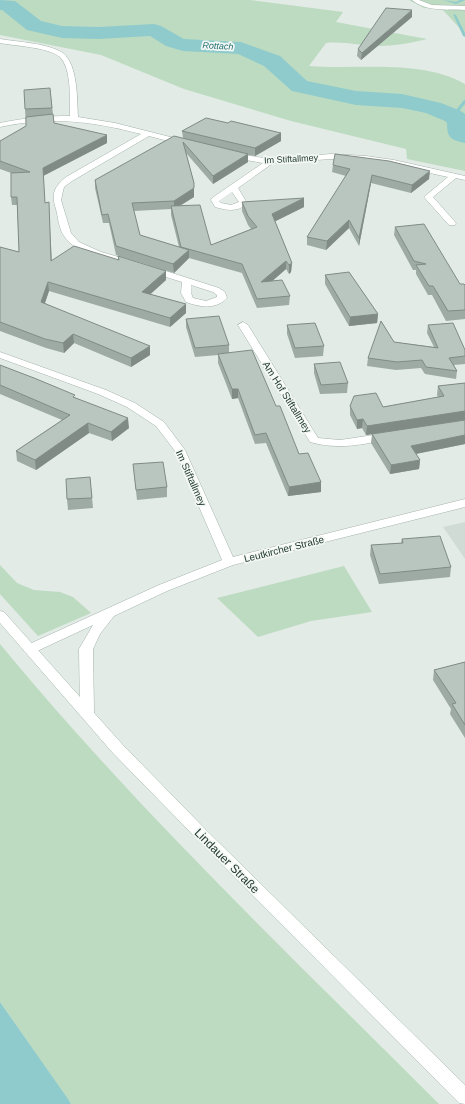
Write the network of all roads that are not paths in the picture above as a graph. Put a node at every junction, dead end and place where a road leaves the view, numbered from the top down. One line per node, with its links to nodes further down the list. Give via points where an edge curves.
1 (414, 0): 2 (street, via 438,8)
2 (465, 8)
3 (0, 41): 4 (street, via 48,50 60,54 66,60 74,95)
4 (74, 118): 5 (street, via 34,119); 6 (street, via 93,120)
5 (0, 125)
6 (147, 134): 7 (street); 14 (street, via 69,179 60,186 57,200 68,234 76,244 98,254)
7 (191, 144)
8 (227, 153): 9 (street, Im Stiftallmey)
9 (271, 161): 10 (street, Im Stiftallmey, via 350,156 377,159); 12 (street)
10 (454, 176): 11 (street, Im Stiftallmey); 13 (street, via 428,196)
11 (465, 178)
12 (234, 188)
13 (452, 223)
14 (187, 282)
15 (243, 325): 17 (street, Am Hof Stiftallmey, via 314,440 323,444 336,444)
16 (0, 355): 19 (street, Im Stiftallmey, via 102,392 131,405 160,424 180,450)
17 (397, 435)
18 (465, 503): 19 (street, Leutkircher Straße)
19 (229, 562): 20 (street, Leutkircher Straße, via 163,588)
20 (110, 613): 22 (street, Leutkircher Straße); 23 (street, Leutkircher Straße, via 86,649)
21 (0, 615): 22 (street, Lindauer Straße)
22 (30, 649): 23 (street, Lindauer Straße)
23 (86, 713): 24 (street, Lindauer Straße, via 202,835)
24 (465, 1097)

